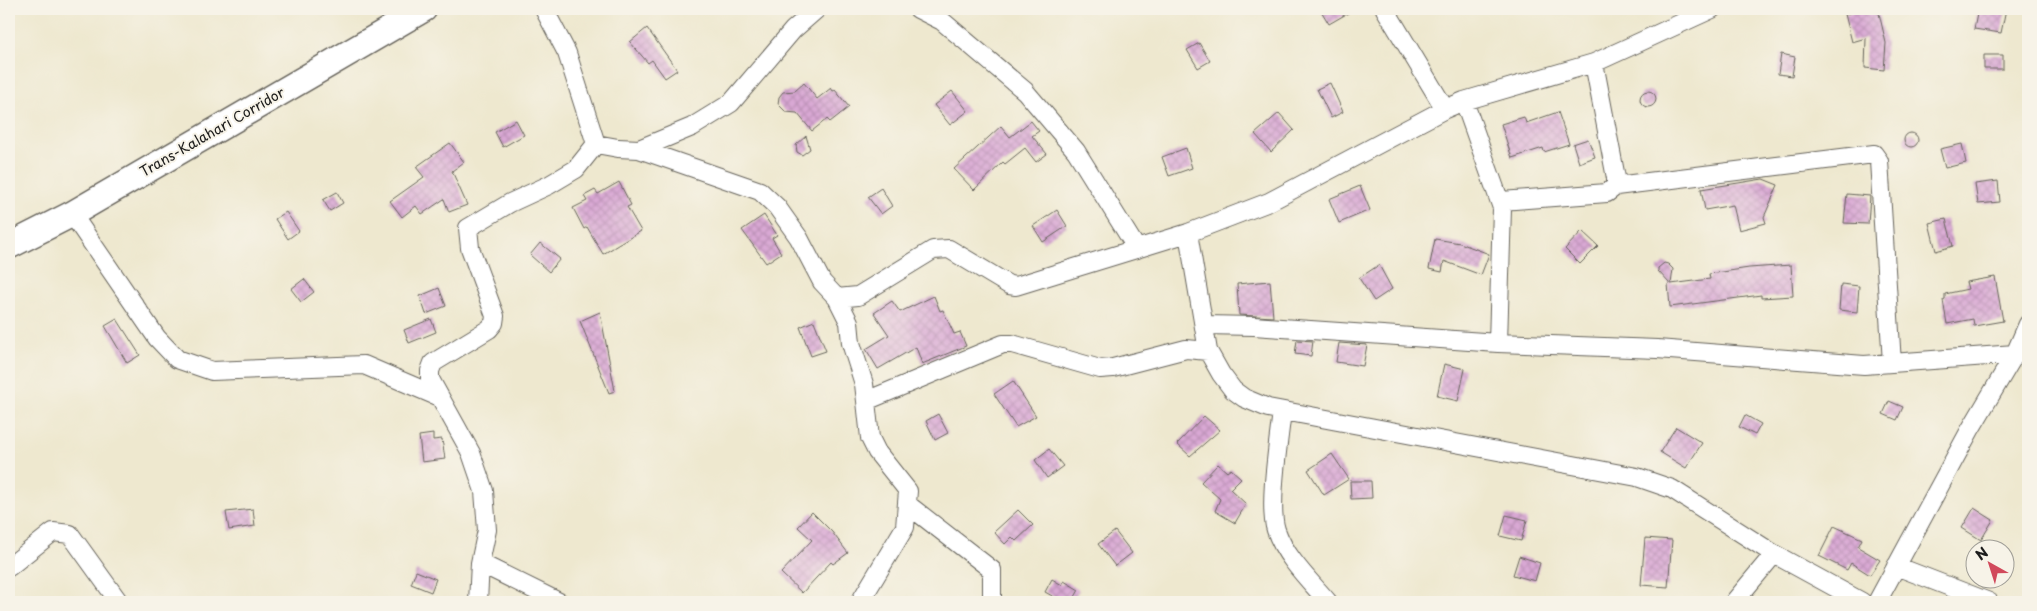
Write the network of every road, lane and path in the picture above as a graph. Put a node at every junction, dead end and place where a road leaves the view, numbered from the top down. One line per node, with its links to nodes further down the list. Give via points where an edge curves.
1 (544, 9): 10 (street, via 567,53)
2 (817, 9): 11 (street, via 793,30 731,103 692,127)
3 (918, 9): 17 (street, via 942,21 1025,91 1076,151)
4 (1385, 9): 9 (street)
5 (1712, 9): 7 (street)
6 (420, 10): 14 (highway, Trans-Kalahari Corridor)
7 (1594, 63): 8 (street); 12 (street)
8 (1464, 101): 9 (street); 13 (street)
9 (1445, 109): 15 (street, via 1269,202)
10 (596, 144): 11 (street); 25 (street, via 576,169 468,228 470,248 495,316 494,323 433,363 430,379)
11 (639, 150): 18 (street, via 760,191 777,207 799,238 822,282)
12 (1616, 186): 13 (street, via 1607,193); 24 (street, via 1870,153 1876,156 1879,161)
13 (1501, 201): 21 (street)
14 (72, 214): 16 (highway, Trans-Kalahari Corridor); 25 (street, via 157,338 177,359 212,371 364,365)
15 (1188, 233): 17 (street); 20 (street)
16 (9, 246)
17 (1138, 249): 18 (street, via 1016,286 942,248 933,250 858,296)
18 (837, 298): 26 (street, via 849,322 851,344)
19 (2028, 324): 23 (street)
20 (1205, 325): 21 (street); 22 (street)
21 (1498, 343): 24 (street)
22 (1208, 351): 26 (street, via 1186,349 1100,369 1003,344); 27 (street, via 1233,390 1244,398)
23 (2015, 354): 24 (street); 31 (street)
24 (1892, 363)
25 (439, 397): 30 (street, via 471,453 484,490 487,530)
26 (866, 401): 28 (street, via 870,438 908,491)
27 (1282, 411): 29 (street, via 1637,477 1672,489); 38 (street, via 1272,512 1276,530 1300,570)
28 (907, 504): 36 (street, via 905,527); 37 (street, via 992,570)
29 (1774, 554): 39 (street); 40 (street)
30 (480, 563): 34 (street); 35 (street)
31 (1896, 566): 41 (street); 42 (street)
32 (9, 568): 33 (street, via 54,532 70,534)
33 (119, 602)
34 (478, 602)
35 (559, 602)
36 (860, 602)
37 (992, 602)
38 (1328, 602)
39 (1734, 602)
40 (1862, 602)
41 (1877, 602)
42 (1989, 602)

